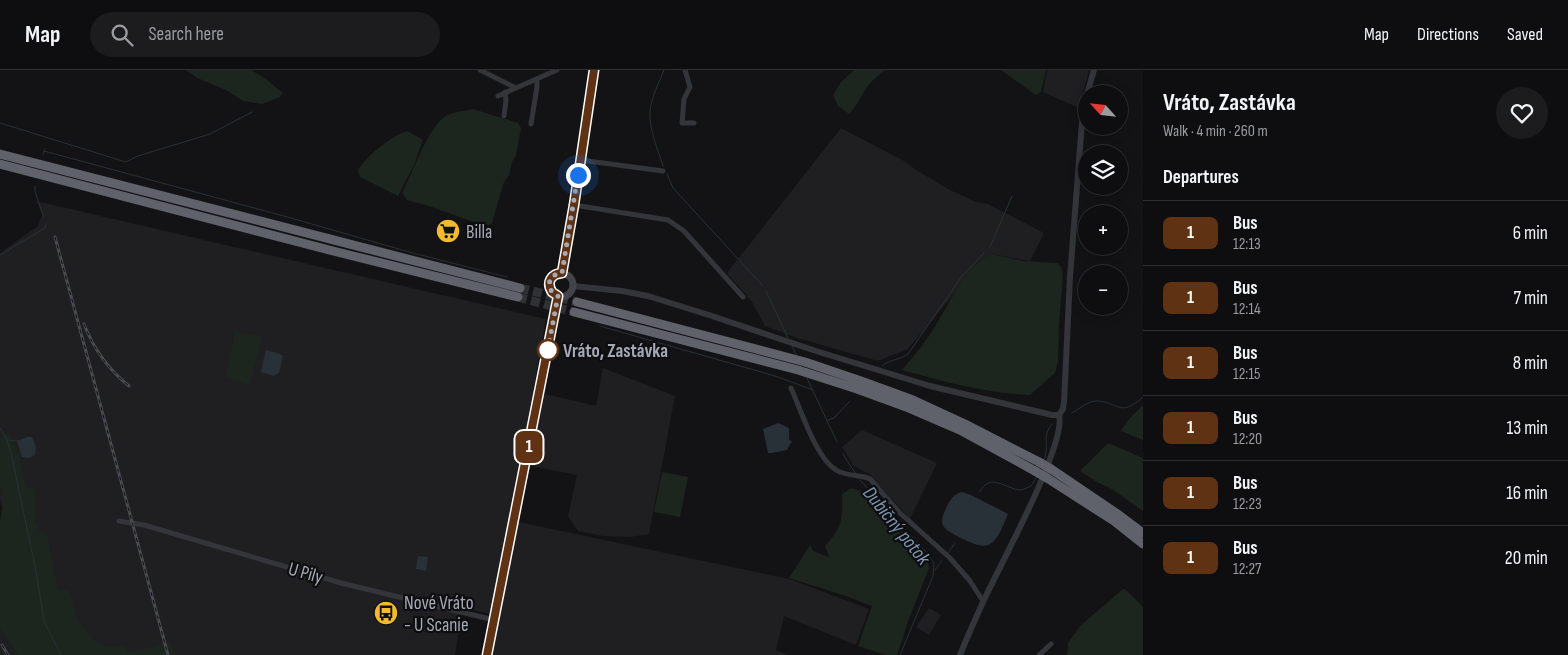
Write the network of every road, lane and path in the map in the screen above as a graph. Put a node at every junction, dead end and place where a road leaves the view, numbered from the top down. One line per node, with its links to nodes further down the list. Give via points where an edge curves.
1 (480, 70): 8 (street)
2 (557, 70): 6 (street)
3 (594, 70): 16 (main road)
4 (685, 70): 12 (street, via 690,87 684,99 682,123)
5 (1094, 70): 7 (street)
6 (537, 79): 8 (street); 13 (street)
7 (1090, 85)
8 (516, 88): 9 (street)
9 (505, 94): 10 (street); 11 (street)
10 (498, 96)
11 (504, 116)
12 (694, 123)
13 (531, 124)
14 (1081, 135): 29 (street, via 1064,402)
15 (0, 154): 22 (highway)
16 (580, 160): 18 (street); 19 (main road)
17 (0, 164): 24 (highway)
18 (663, 170)
19 (574, 205): 20 (main road); 25 (street, via 668,220 684,231)
20 (562, 273): 21 (main road, via 569,276); 23 (main road, via 555,275 549,285)
21 (573, 286): 23 (main road, via 566,296); 29 (street, via 622,290 648,296 930,386)
22 (520, 288)
23 (558, 296): 36 (main road)
24 (518, 297)
25 (743, 297)
26 (577, 302): 30 (highway, via 805,362 861,381 965,424)
27 (574, 312): 30 (highway, via 798,370 909,408)
28 (791, 388): 35 (street, via 827,463 837,471 870,479 900,513 950,558)
29 (1059, 415): 35 (street, via 1060,424 1052,453)
30 (1037, 466): 31 (highway, bridge)
31 (1049, 474): 33 (highway, via 1119,514); 34 (highway)
32 (119, 521): 36 (street, U Pily, via 144,525 345,584)
33 (1143, 533)
34 (1143, 544)
35 (983, 601): 39 (street)
36 (494, 620): 38 (main road)
37 (1051, 644): 40 (street)
38 (487, 655)
39 (960, 655)
40 (1039, 655)

